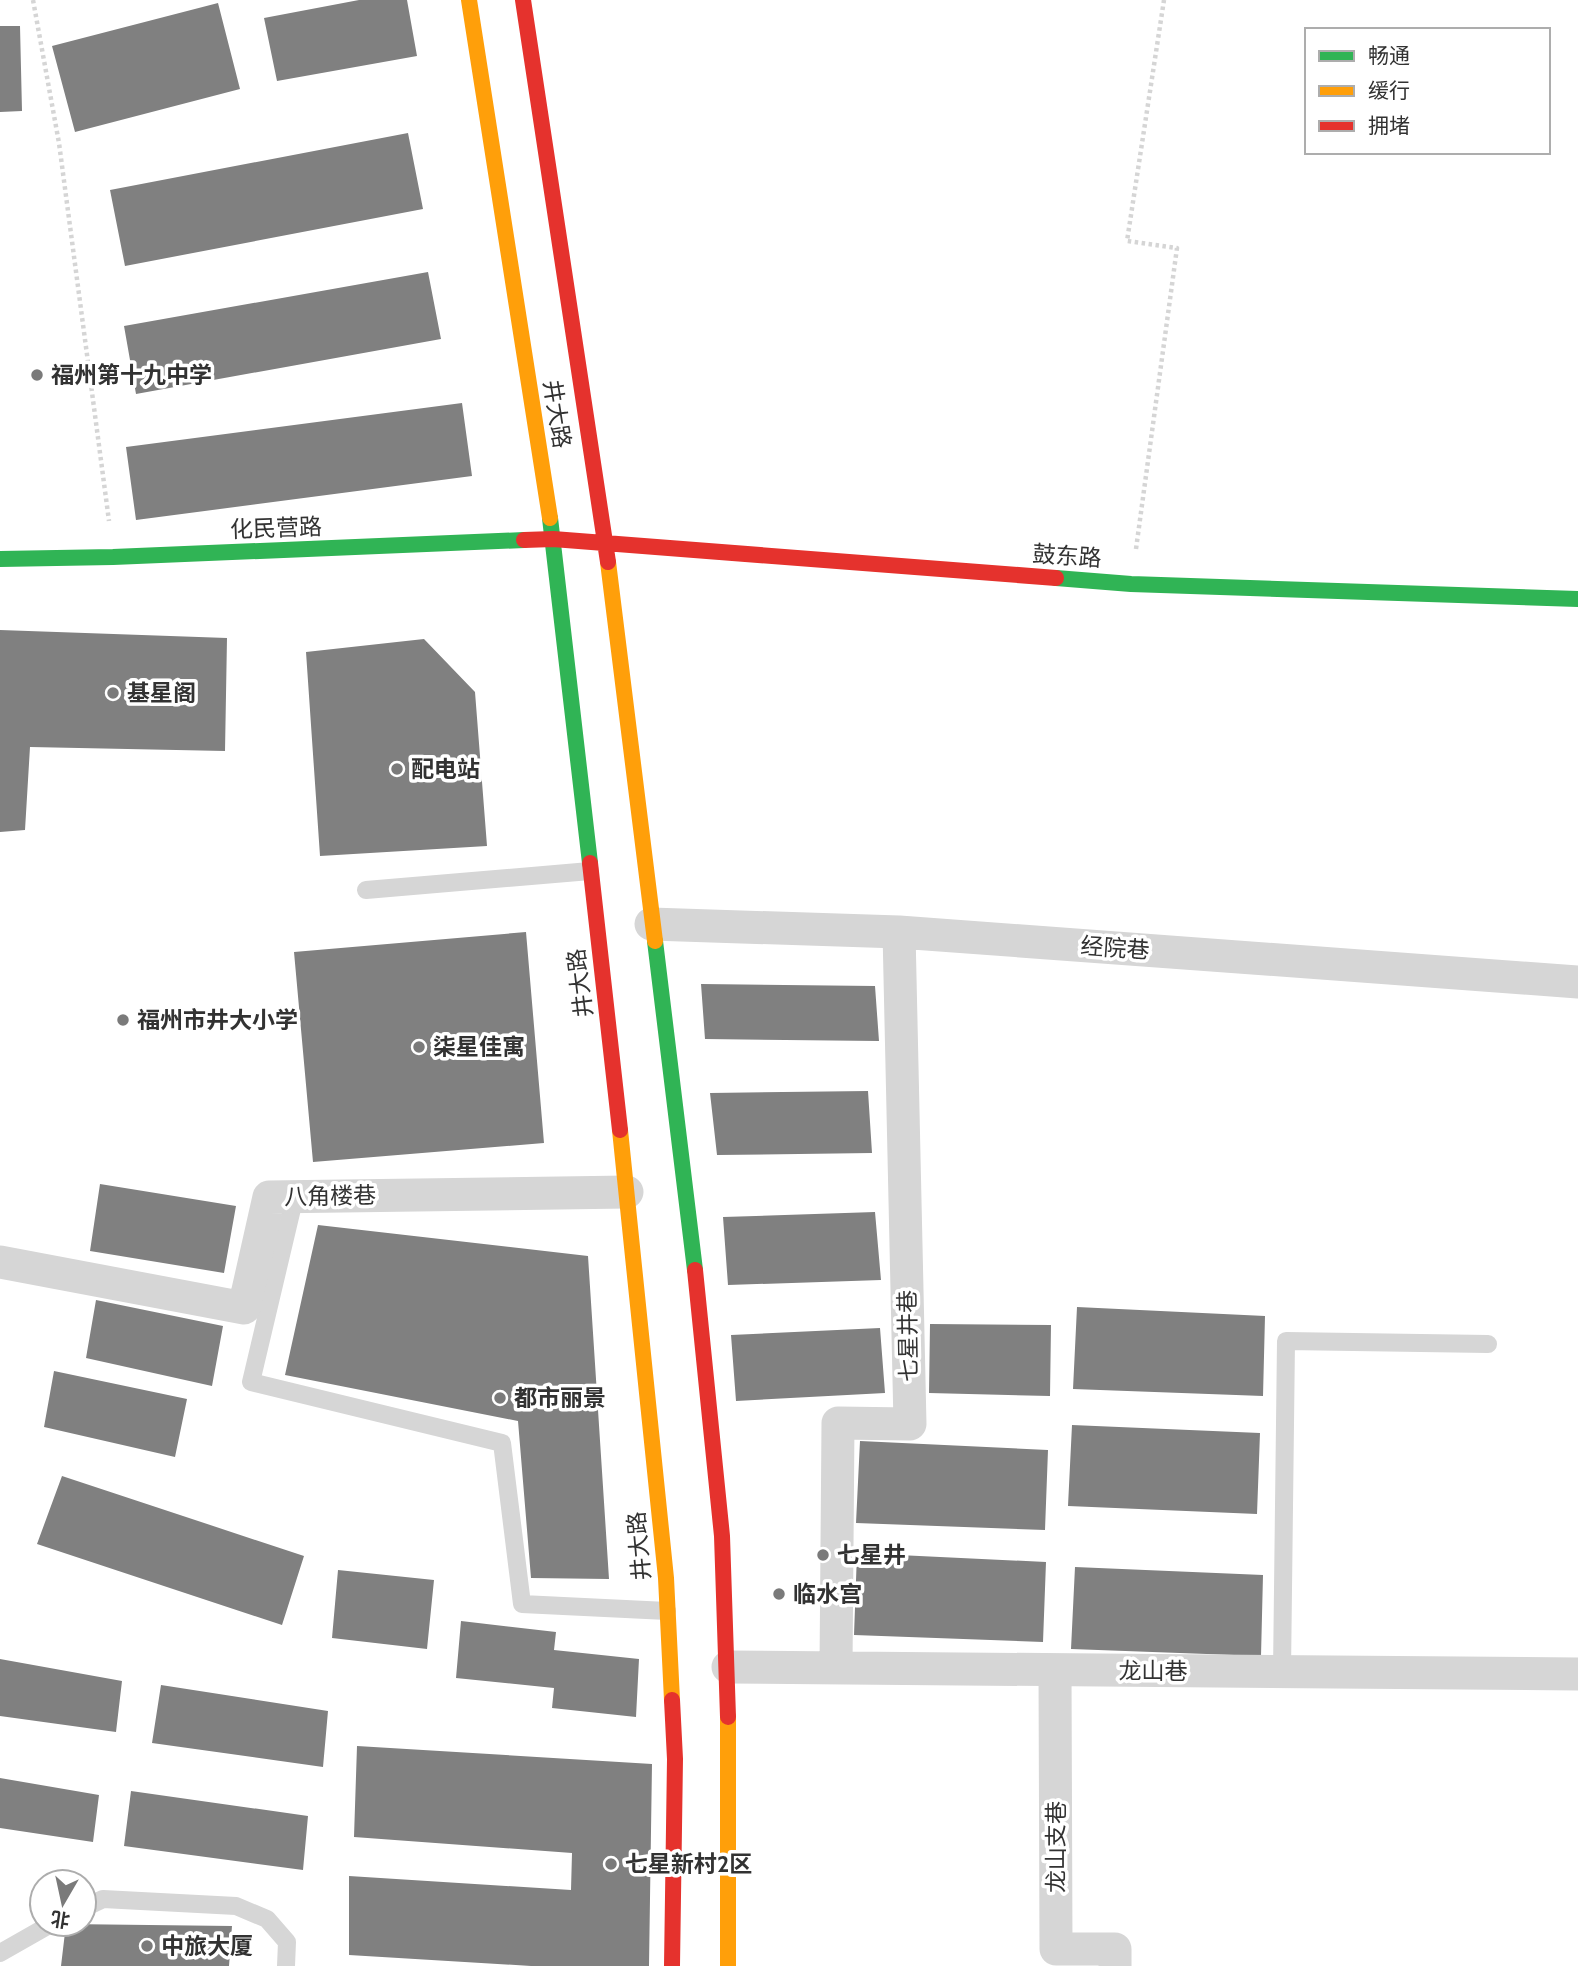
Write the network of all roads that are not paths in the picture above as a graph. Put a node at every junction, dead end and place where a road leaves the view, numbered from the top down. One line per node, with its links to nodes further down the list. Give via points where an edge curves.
1 (469, 0): 3 (street, 井大路)
2 (523, 0): 4 (street)
3 (553, 540): 4 (street, 鼓东路); 5 (street, 化民营路); 7 (street, 井大路)
4 (606, 543): 6 (street, 鼓东路, via 1131,584); 9 (street)
5 (0, 559)
6 (1578, 599)
7 (590, 871): 8 (lane); 12 (street, 井大路)
8 (366, 890)
9 (651, 924): 10 (street, 经院巷); 17 (street, via 704,1346 722,1536)
10 (899, 932): 11 (street, 经院巷); 18 (street, 七星井巷, via 910,1424 838,1423)
11 (1578, 982)
12 (627, 1192): 13 (street, 八角楼巷); 16 (street, 井大路)
13 (295, 1196): 14 (street, 八角楼巷, via 269,1197 244,1308); 16 (lane, via 251,1382 502,1443 522,1604)
14 (0, 1262)
15 (1488, 1344): 20 (lane, via 1286,1341)
16 (667, 1611): 26 (street, 井大路, via 675,1759)
17 (728, 1667): 18 (street, 龙山巷); 27 (street)
18 (836, 1668): 19 (street, 龙山巷)
19 (1055, 1670): 20 (street, 龙山巷); 28 (street, 龙山支巷, via 1056,1949 1115,1949)
20 (1282, 1672): 21 (street, 龙山巷)
21 (1578, 1674)
22 (98, 1901): 25 (lane, via 236,1906 267,1919 287,1942)
23 (28, 1937): 24 (lane)
24 (0, 1952)
25 (286, 1966)
26 (672, 1966)
27 (728, 1966)
28 (1115, 1966)

